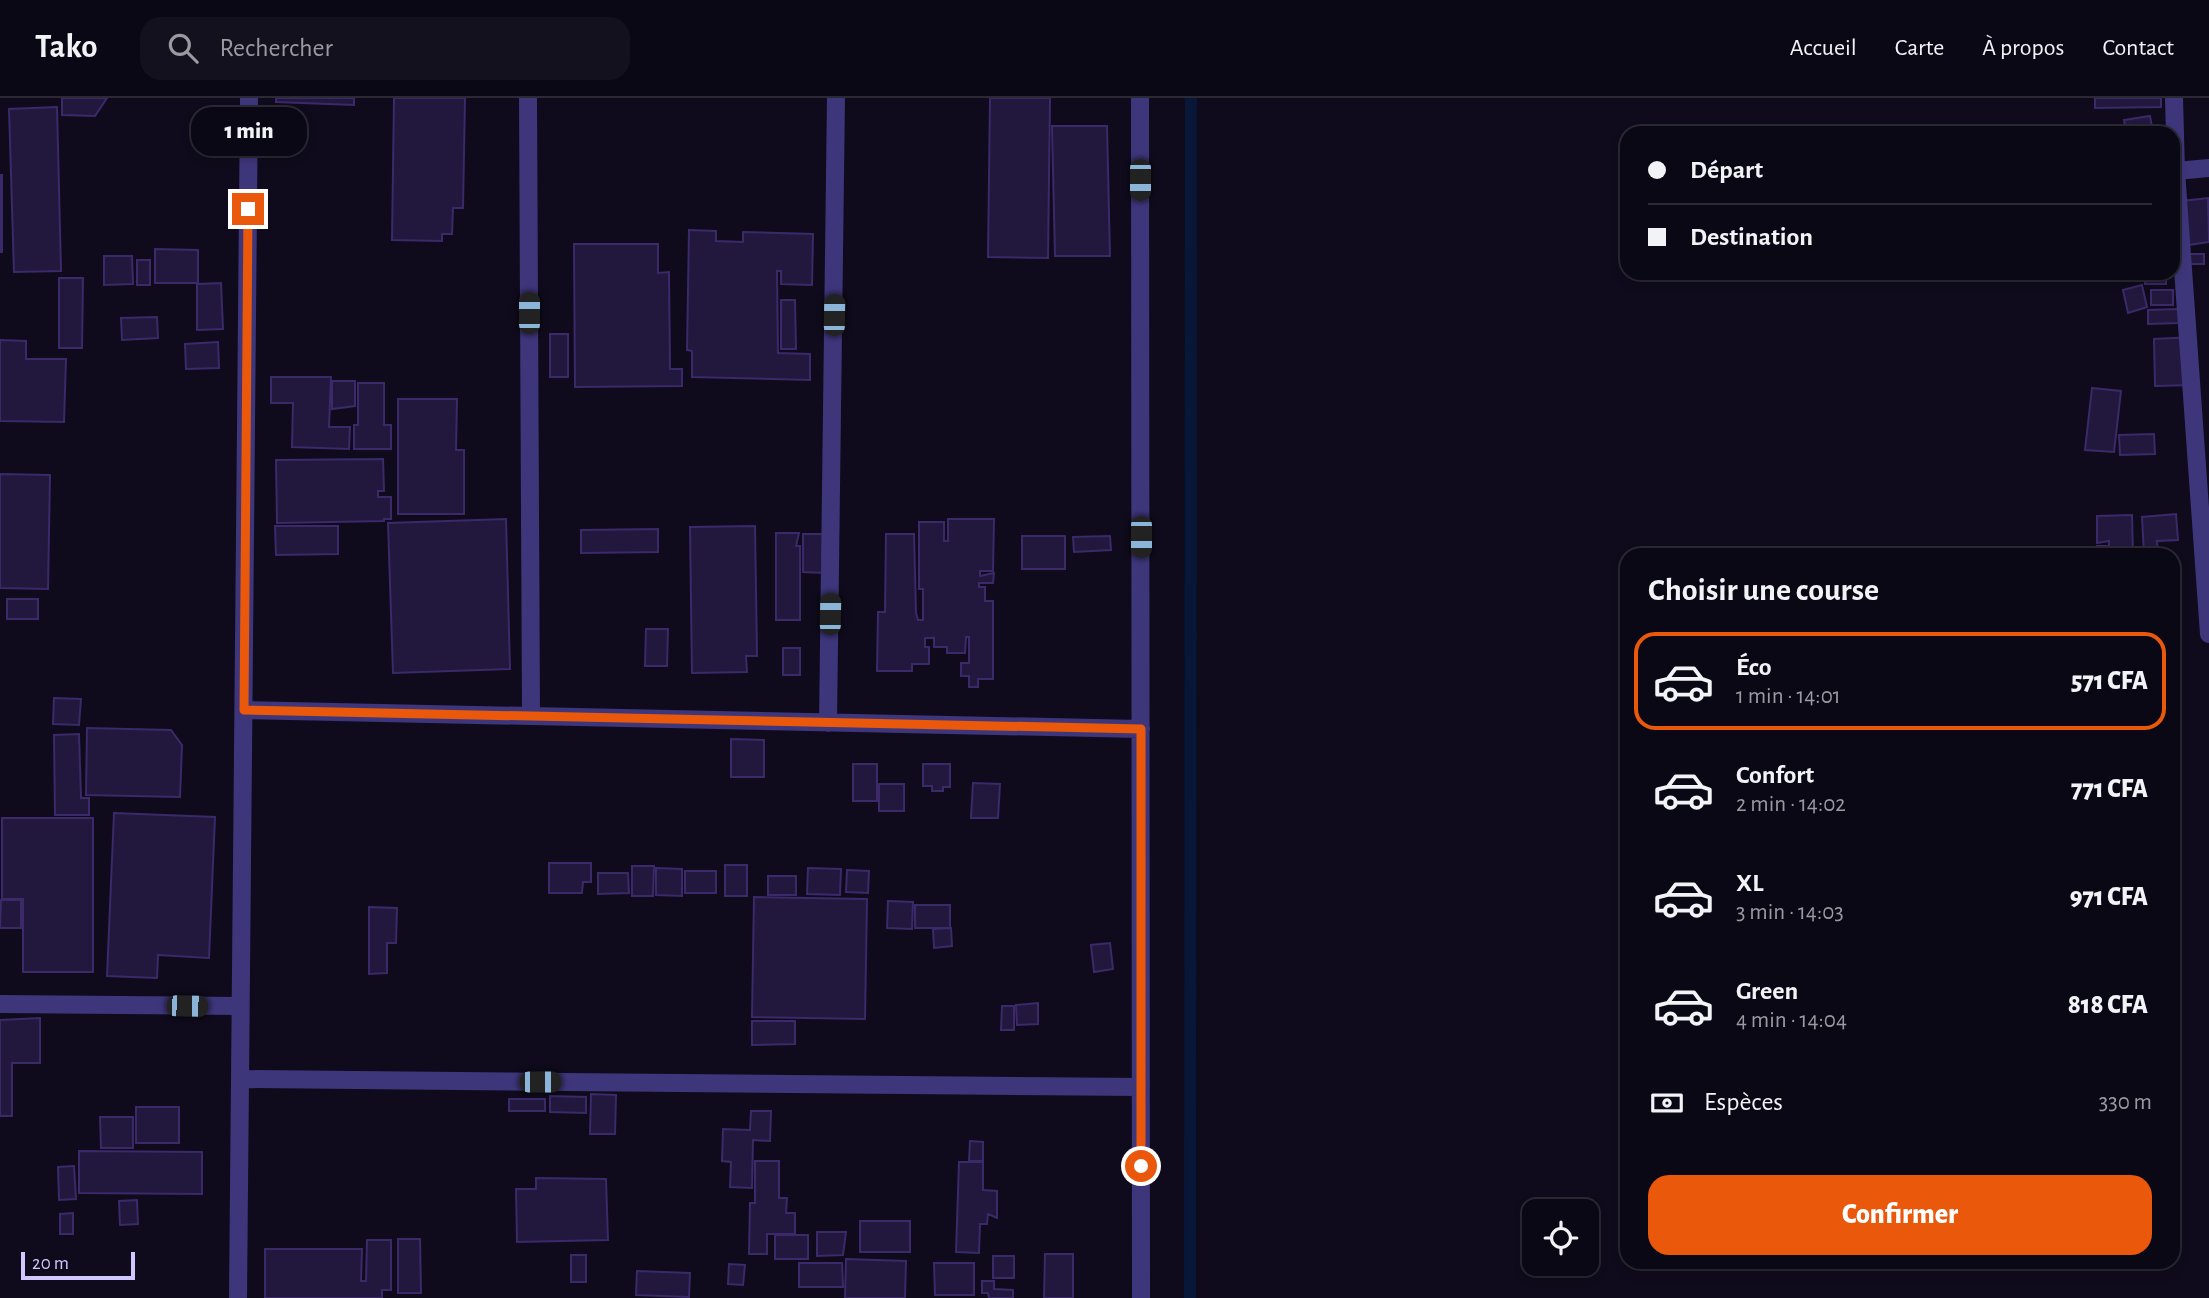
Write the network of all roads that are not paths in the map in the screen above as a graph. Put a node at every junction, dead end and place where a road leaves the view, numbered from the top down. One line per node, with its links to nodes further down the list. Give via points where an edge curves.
1 (249, 98): 11 (street)
2 (528, 98): 12 (street)
3 (836, 98): 13 (street)
4 (1140, 98): 14 (street)
5 (2174, 98): 6 (street)
6 (2175, 126)
7 (2209, 169): 8 (street)
8 (2180, 171)
9 (2180, 227): 10 (street)
10 (2209, 634)
11 (244, 710): 12 (street); 16 (street)
12 (531, 716): 13 (street)
13 (828, 723): 14 (street)
14 (1141, 729): 18 (street)
15 (0, 1004): 16 (street)
16 (240, 1006): 17 (street)
17 (240, 1079): 18 (street); 19 (street)
18 (1141, 1087): 20 (street)
19 (238, 1298)
20 (1141, 1298)

